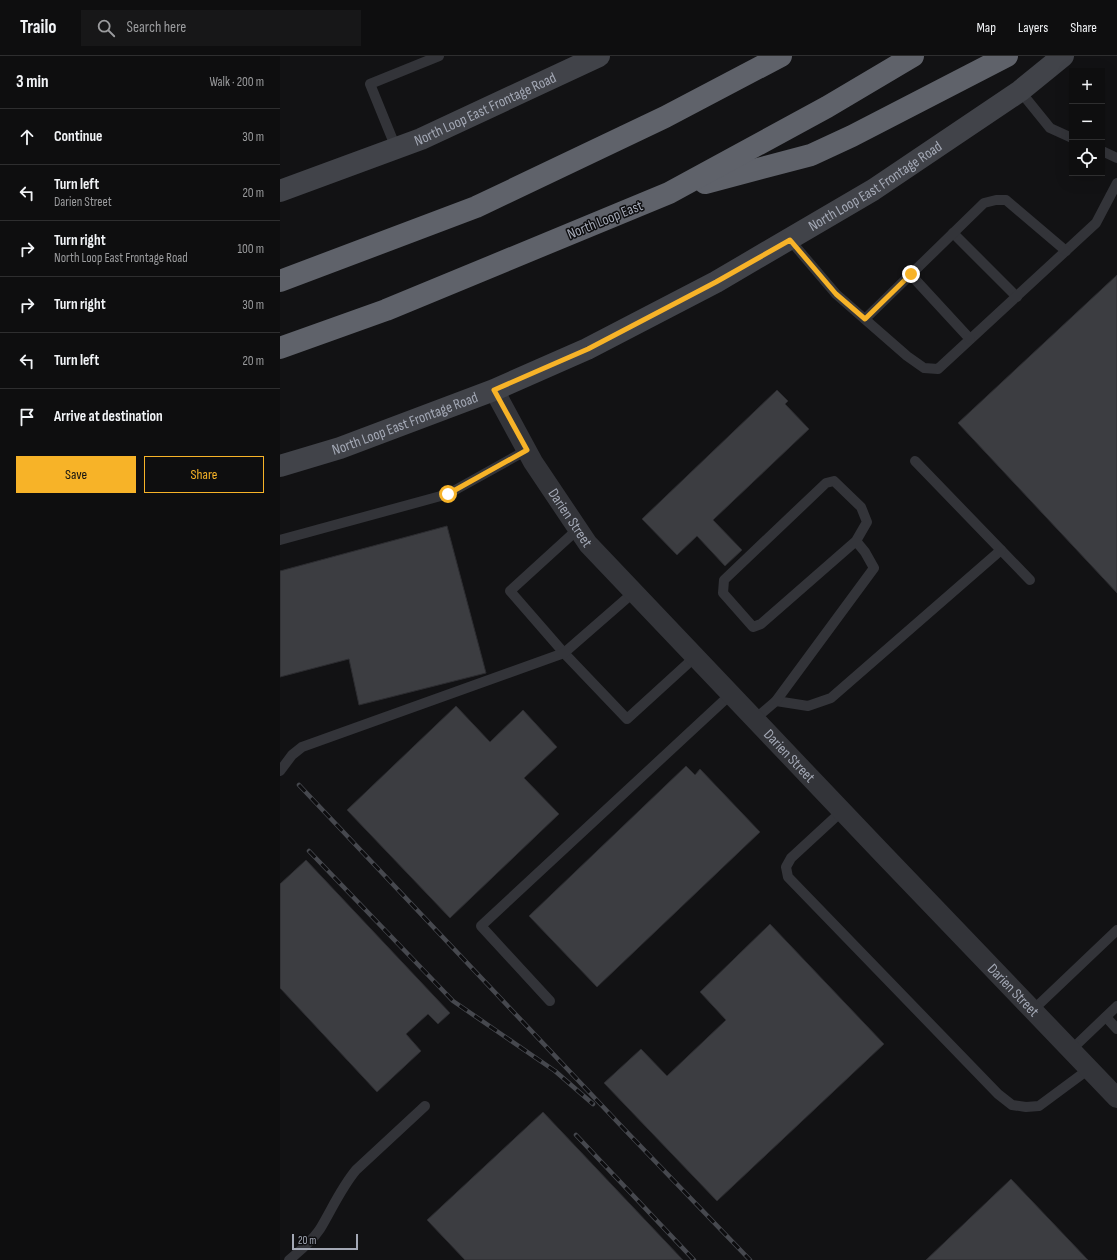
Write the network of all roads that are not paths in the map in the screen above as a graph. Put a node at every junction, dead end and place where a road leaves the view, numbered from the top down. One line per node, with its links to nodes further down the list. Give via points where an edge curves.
1 (439, 56): 9 (lane, via 370,84)
2 (599, 56): 9 (main road, North Loop East Frontage Road, via 421,139)
3 (781, 56): 19 (highway, via 665,117 476,207)
4 (913, 56): 14 (highway, North Loop East, via 827,107)
5 (1007, 56): 14 (highway, via 811,155)
6 (1063, 56): 7 (main road, North Loop East Frontage Road)
7 (1020, 91): 8 (lane, via 1050,128); 16 (main road, North Loop East Frontage Road, via 873,190)
8 (1069, 137)
9 (396, 148): 13 (main road, North Loop East Frontage Road)
10 (1105, 152): 11 (lane)
11 (1117, 158)
12 (1117, 183): 17 (lane, via 1096,223)
13 (280, 191)
14 (669, 193): 23 (highway, North Loop East, via 386,310)
15 (953, 233): 17 (lane, via 984,203 1006,200); 18 (lane); 20 (lane)
16 (790, 240): 21 (lane, via 836,294); 24 (main road, North Loop East Frontage Road, via 588,349)
17 (1066, 251): 20 (lane)
18 (911, 274): 21 (lane); 22 (lane)
19 (280, 281)
20 (1017, 297): 22 (lane)
21 (865, 319): 22 (lane, via 924,368 938,369)
22 (970, 339)
23 (280, 348)
24 (494, 390): 25 (street, Darien Street); 27 (main road, North Loop East Frontage Road, via 340,448)
25 (527, 450): 28 (street, Darien Street); 29 (lane, via 448,494)
26 (915, 461): 31 (lane)
27 (280, 466)
28 (578, 529): 33 (street, Darien Street, via 588,544); 34 (lane, via 510,591)
29 (280, 540)
30 (856, 541): 30 (lane, via 867,522 861,507 834,481 826,483 724,580 723,593 753,627 760,624); 37 (lane, via 874,568)
31 (1001, 550): 32 (lane); 37 (lane, via 831,698 808,706)
32 (1030, 580)
33 (634, 592): 34 (lane); 35 (street, Darien Street)
34 (564, 653): 35 (lane, via 627,719); 39 (lane, via 302,747)
35 (695, 657): 36 (street, Darien Street)
36 (731, 694): 38 (street, Darien Street); 42 (lane, via 481,926)
37 (776, 701): 38 (lane)
38 (754, 719): 40 (street, Darien Street)
39 (280, 771)
40 (842, 811): 44 (street, Darien Street); 48 (lane, via 791,858 786,867 788,877 998,1094 1012,1105 1038,1106)
41 (1117, 930): 44 (lane)
42 (550, 1001)
43 (1117, 1006): 45 (lane)
44 (1033, 1010): 47 (street, Darien Street)
45 (1106, 1017): 46 (lane); 47 (lane)
46 (1117, 1029)
47 (1071, 1050): 48 (street, Darien Street)
48 (1089, 1069): 49 (street, Darien Street)
49 (1117, 1098)
50 (425, 1106): 51 (lane, via 346,1181 319,1230)
51 (289, 1260)

